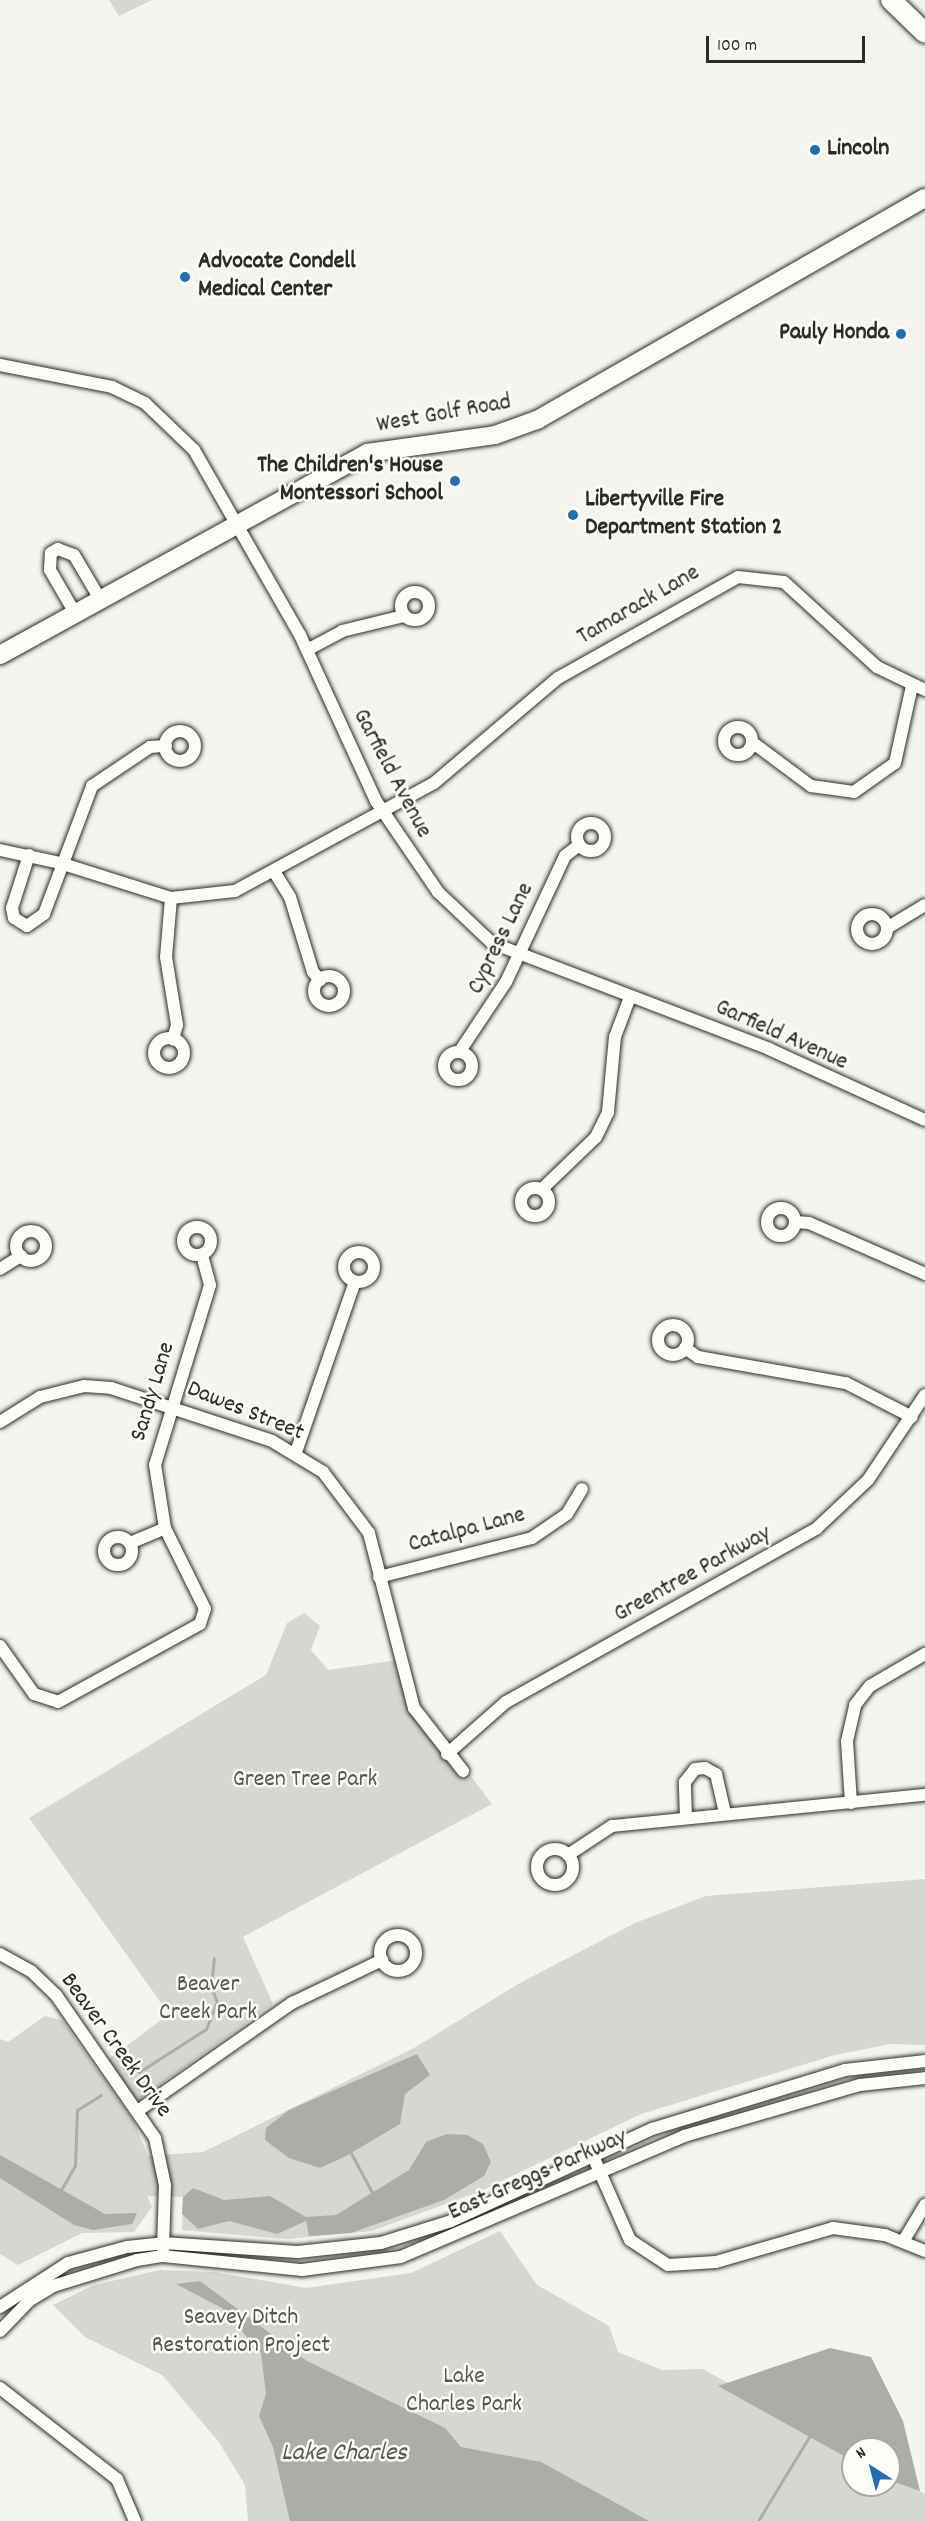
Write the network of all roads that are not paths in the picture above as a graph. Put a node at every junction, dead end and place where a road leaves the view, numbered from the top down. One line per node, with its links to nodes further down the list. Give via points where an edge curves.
1 (891, 0): 2 (main road)
2 (925, 33)
3 (925, 198): 5 (street, West Golf Road, via 537,420 495,435 367,453)
4 (0, 365): 5 (street, Garfield Avenue, via 82,377 145,403 194,450)
5 (236, 522): 6 (street, West Golf Road); 9 (street, Garfield Avenue)
6 (100, 598): 7 (street, West Golf Road); 7 (street, via 75,555 58,549 51,553 50,570)
7 (75, 613): 10 (street, West Golf Road)
8 (405, 616): 9 (street, via 342,631)
9 (307, 650): 15 (street, Garfield Avenue)
10 (0, 655)
11 (912, 686): 12 (street, Tamarack Lane); 13 (street, via 895,764 854,792 811,786); 15 (street, Tamarack Lane, via 877,667 784,582 738,577 558,678 460,765)
12 (925, 690)
13 (752, 742)
14 (166, 746): 19 (street, via 150,747 92,786)
15 (383, 812): 20 (street, Tamarack Lane); 24 (street, Garfield Avenue, via 416,864 460,917)
16 (579, 845): 24 (street, Cypress Lane, via 565,856)
17 (0, 850): 18 (street, Tamarack Lane)
18 (29, 855): 19 (street, Tamarack Lane); 19 (street, via 12,908 22,925 41,919)
19 (60, 862): 21 (street, Tamarack Lane)
20 (274, 873): 21 (street, Tamarack Lane, via 214,897); 25 (street, via 290,897)
21 (171, 898): 27 (street, via 166,957 177,1025)
22 (925, 905): 23 (street)
23 (887, 928)
24 (518, 956): 26 (street, Garfield Avenue); 28 (street, Cypress Lane)
25 (320, 980)
26 (630, 997): 29 (street, Garfield Avenue, via 769,1048); 30 (street, via 615,1037 613,1091 604,1120 580,1156)
27 (173, 1039)
28 (460, 1051)
29 (925, 1119)
30 (542, 1189)
31 (796, 1222): 35 (street, via 809,1223)
32 (202, 1255): 39 (street, Sandy Lane, via 210,1285)
33 (21, 1256): 34 (street)
34 (0, 1269)
35 (925, 1274)
36 (355, 1282): 42 (street)
37 (685, 1348): 40 (street, via 698,1358 830,1378)
38 (925, 1395): 40 (street, Greentree Parkway)
39 (171, 1405): 41 (street, Dawes Street, via 111,1388 84,1386 40,1397); 42 (street, Dawes Street); 44 (street, Sandy Lane, via 155,1465)
40 (912, 1417): 49 (street, Greentree Parkway, via 868,1480 817,1528 506,1702)
41 (0, 1422)
42 (297, 1452): 46 (street, Dawes Street, via 351,1504 369,1533)
43 (582, 1489): 46 (street, Catalpa Lane, via 567,1514 532,1538)
44 (165, 1528): 45 (street); 47 (street, Sandy Lane, via 201,1598 205,1609 200,1624 58,1702 34,1694)
45 (130, 1543)
46 (379, 1577): 49 (street, Dawes Street, via 406,1691 426,1729)
47 (0, 1646)
48 (925, 1654): 52 (street, via 870,1686 855,1705 847,1741)
49 (447, 1754): 50 (street, Dawes Street)
50 (463, 1771)
51 (925, 1795): 52 (street)
52 (851, 1803): 53 (street)
53 (725, 1813): 54 (street); 54 (street, via 716,1774 705,1768 695,1769 685,1782)
54 (686, 1818): 55 (street, via 612,1826)
55 (568, 1854)
56 (0, 1954): 60 (street, Beaver Creek Drive, via 31,1971 56,1995)
57 (381, 1960): 60 (street, via 292,2002)
58 (925, 2061): 61 (street, East Greggs Parkway, via 845,2070 673,2122)
59 (925, 2078): 62 (street, East Greggs Parkway, via 860,2085 684,2136)
60 (139, 2110): 65 (street, Beaver Creek Drive, via 163,2164)
61 (592, 2154): 62 (street); 65 (street, East Greggs Parkway, via 480,2209 381,2243 298,2252)
62 (599, 2171): 64 (street, via 630,2240 668,2265 716,2262 833,2228); 65 (street, East Greggs Parkway, via 443,2243 366,2264 302,2270)
63 (925, 2205): 64 (street)
64 (904, 2240): 66 (street)
65 (163, 2250): 67 (street, via 102,2251 68,2263); 68 (street, via 74,2276)
66 (925, 2251)
67 (1, 2305): 68 (street)
68 (11, 2316): 69 (street)
69 (0, 2331)
70 (0, 2388): 71 (street, via 117,2479)
71 (135, 2521)

